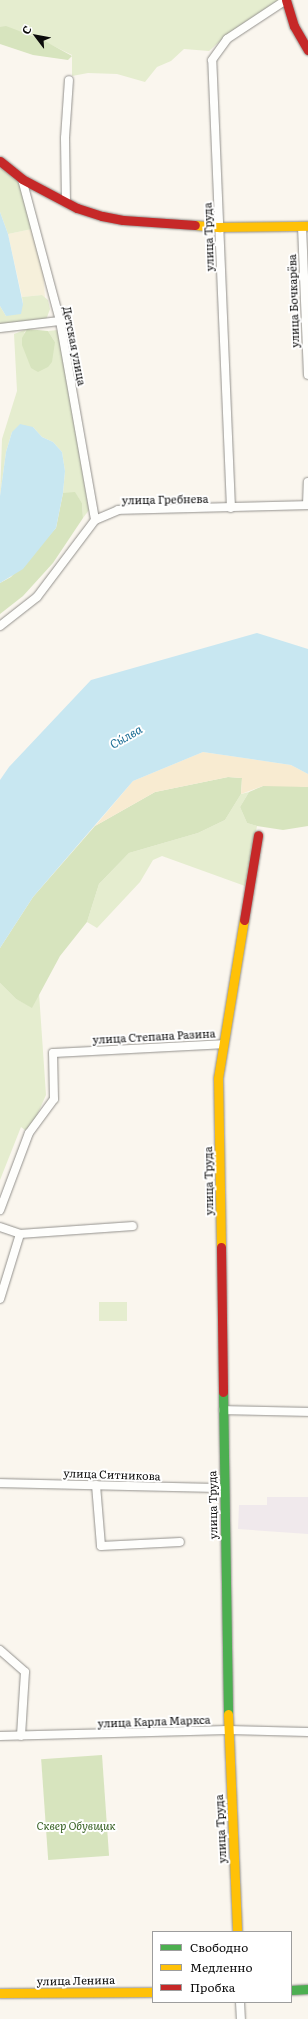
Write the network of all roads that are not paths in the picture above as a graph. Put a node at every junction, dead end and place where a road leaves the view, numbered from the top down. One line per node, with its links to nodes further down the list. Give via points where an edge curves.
1 (286, 0): 2 (street, via 294,26); 8 (street, улица Труда, via 227,40 212,60)
2 (308, 50)
3 (69, 80): 6 (street, via 64,138)
4 (0, 161): 5 (street, улица Бочкарёва)
5 (22, 179): 6 (street, улица Бочкарёва); 9 (street, Детская улица)
6 (66, 202): 8 (street, улица Бочкарёва, via 102,216 123,220)
7 (305, 226): 8 (street, улица Бочкарёва); 11 (street, улица Бочкарёва)
8 (220, 227): 14 (street, улица Труда)
9 (60, 321): 10 (street); 15 (street, Детская улица)
10 (0, 328)
11 (308, 375)
12 (308, 482): 13 (street)
13 (308, 505): 14 (street, улица Гребнева)
14 (231, 508): 15 (street, улица Гребнева, via 118,510)
15 (95, 520): 16 (street, улица Гребнева, via 37,597)
16 (0, 626)
17 (258, 835): 18 (street)
18 (223, 1044): 19 (street, улица Степана Разина); 20 (street, улица Степана Разина, via 53,1053 54,1099 29,1133)
19 (218, 1078): 25 (street, улица Труда)
20 (0, 1210)
21 (133, 1226): 23 (street)
22 (0, 1227): 23 (street)
23 (20, 1234): 24 (street)
24 (0, 1299)
25 (222, 1410): 26 (street); 29 (street, улица Труда)
26 (308, 1412)
27 (0, 1483): 28 (street, улица Ситникова)
28 (96, 1485): 29 (street, улица Ситникова); 30 (street, via 101,1546)
29 (224, 1488): 32 (street, улица Труда)
30 (180, 1542)
31 (0, 1650): 35 (street, via 25,1672)
32 (228, 1730): 33 (street, улица Карла Маркса); 35 (street, улица Карла Маркса); 36 (street, улица Труда)
33 (308, 1732)
34 (0, 1736): 35 (street, улица Карла Маркса)
35 (21, 1736)
36 (237, 1931)
37 (308, 1989): 38 (street)
38 (292, 1990)
39 (152, 1992): 40 (street, улица Ленина)
40 (0, 1993)
41 (240, 2003): 42 (street)
42 (241, 2019)

